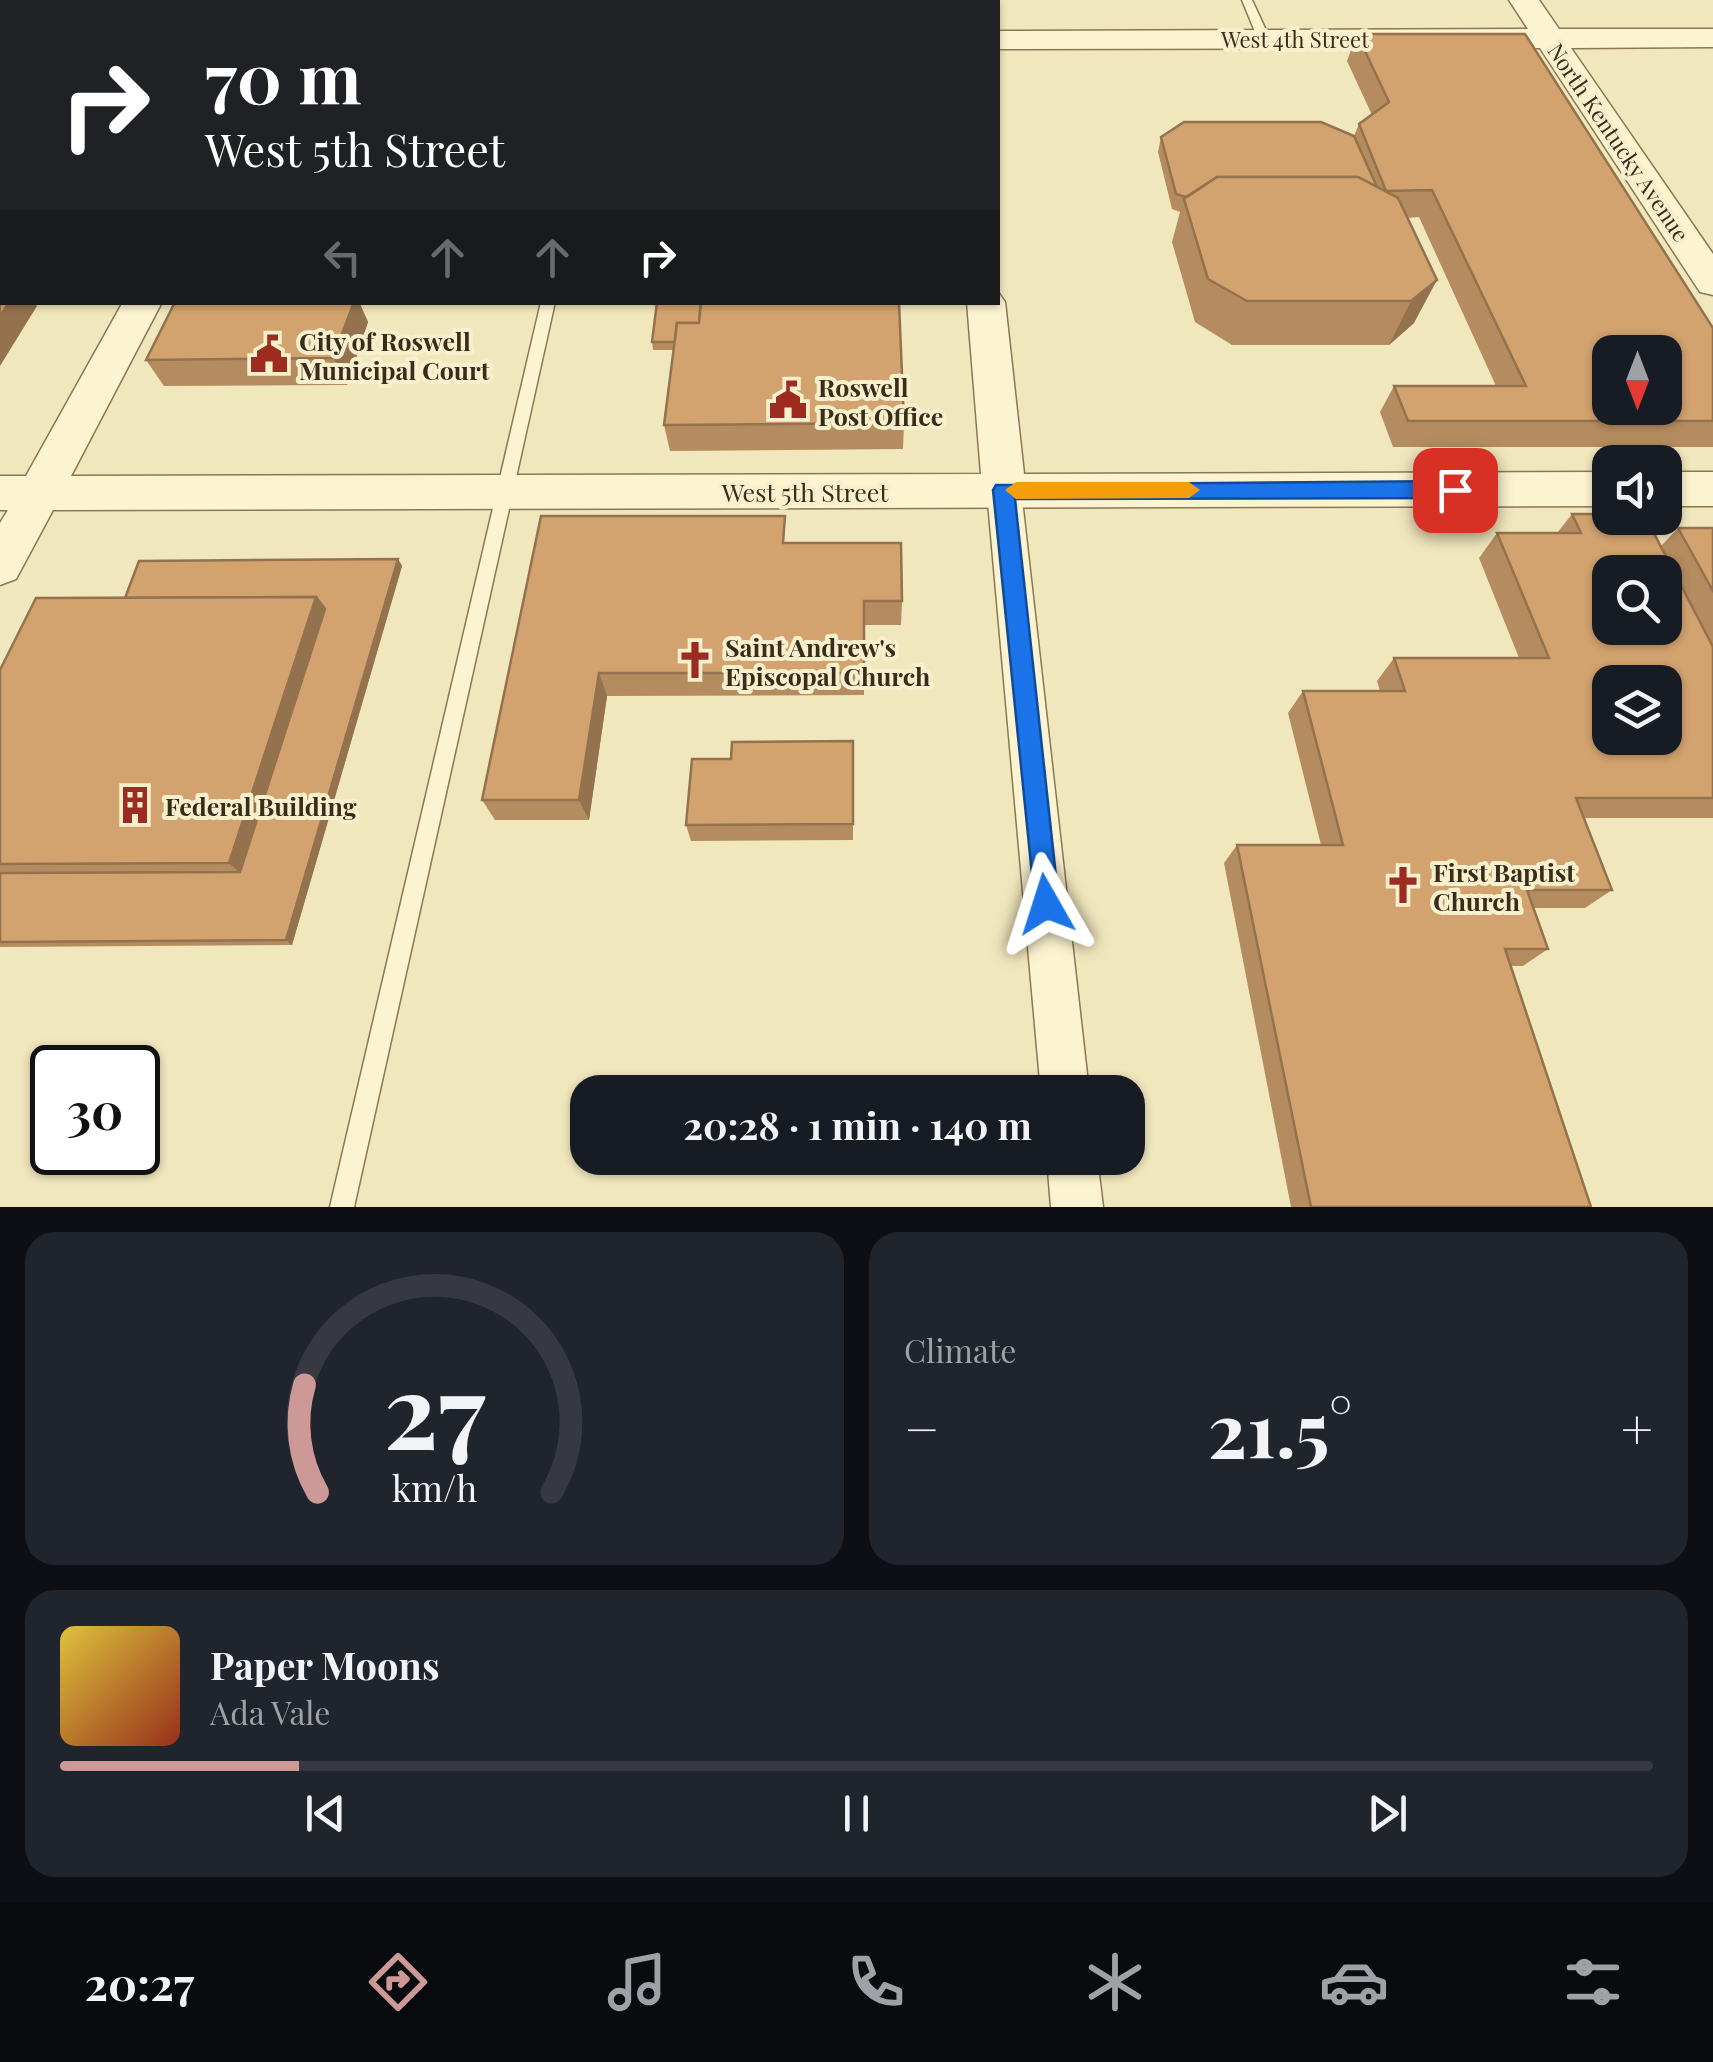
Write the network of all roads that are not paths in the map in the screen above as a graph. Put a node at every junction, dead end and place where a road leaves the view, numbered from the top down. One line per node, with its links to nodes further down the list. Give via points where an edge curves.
1 (1247, 0): 5 (lane)
2 (1524, 0): 3 (street, North Kentucky Avenue)
3 (1550, 38): 4 (street, West 4th Street); 5 (street, West 4th Street); 7 (street, North Kentucky Avenue)
4 (1713, 38)
5 (1264, 39): 6 (street, West 4th Street)
6 (1000, 40)
7 (1713, 283)
8 (140, 305): 16 (street)
9 (547, 305): 15 (lane)
10 (986, 305): 14 (street)
11 (1592, 489): 14 (street, West 5th Street)
12 (1682, 489): 13 (street)
13 (1713, 489)
14 (1004, 490): 15 (street, West 5th Street); 18 (street)
15 (504, 492): 16 (street, West 5th Street); 20 (lane)
16 (20, 493): 17 (street)
17 (0, 566)
18 (1063, 1075)
19 (1074, 1175): 21 (street)
20 (342, 1207)
21 (1077, 1207)

